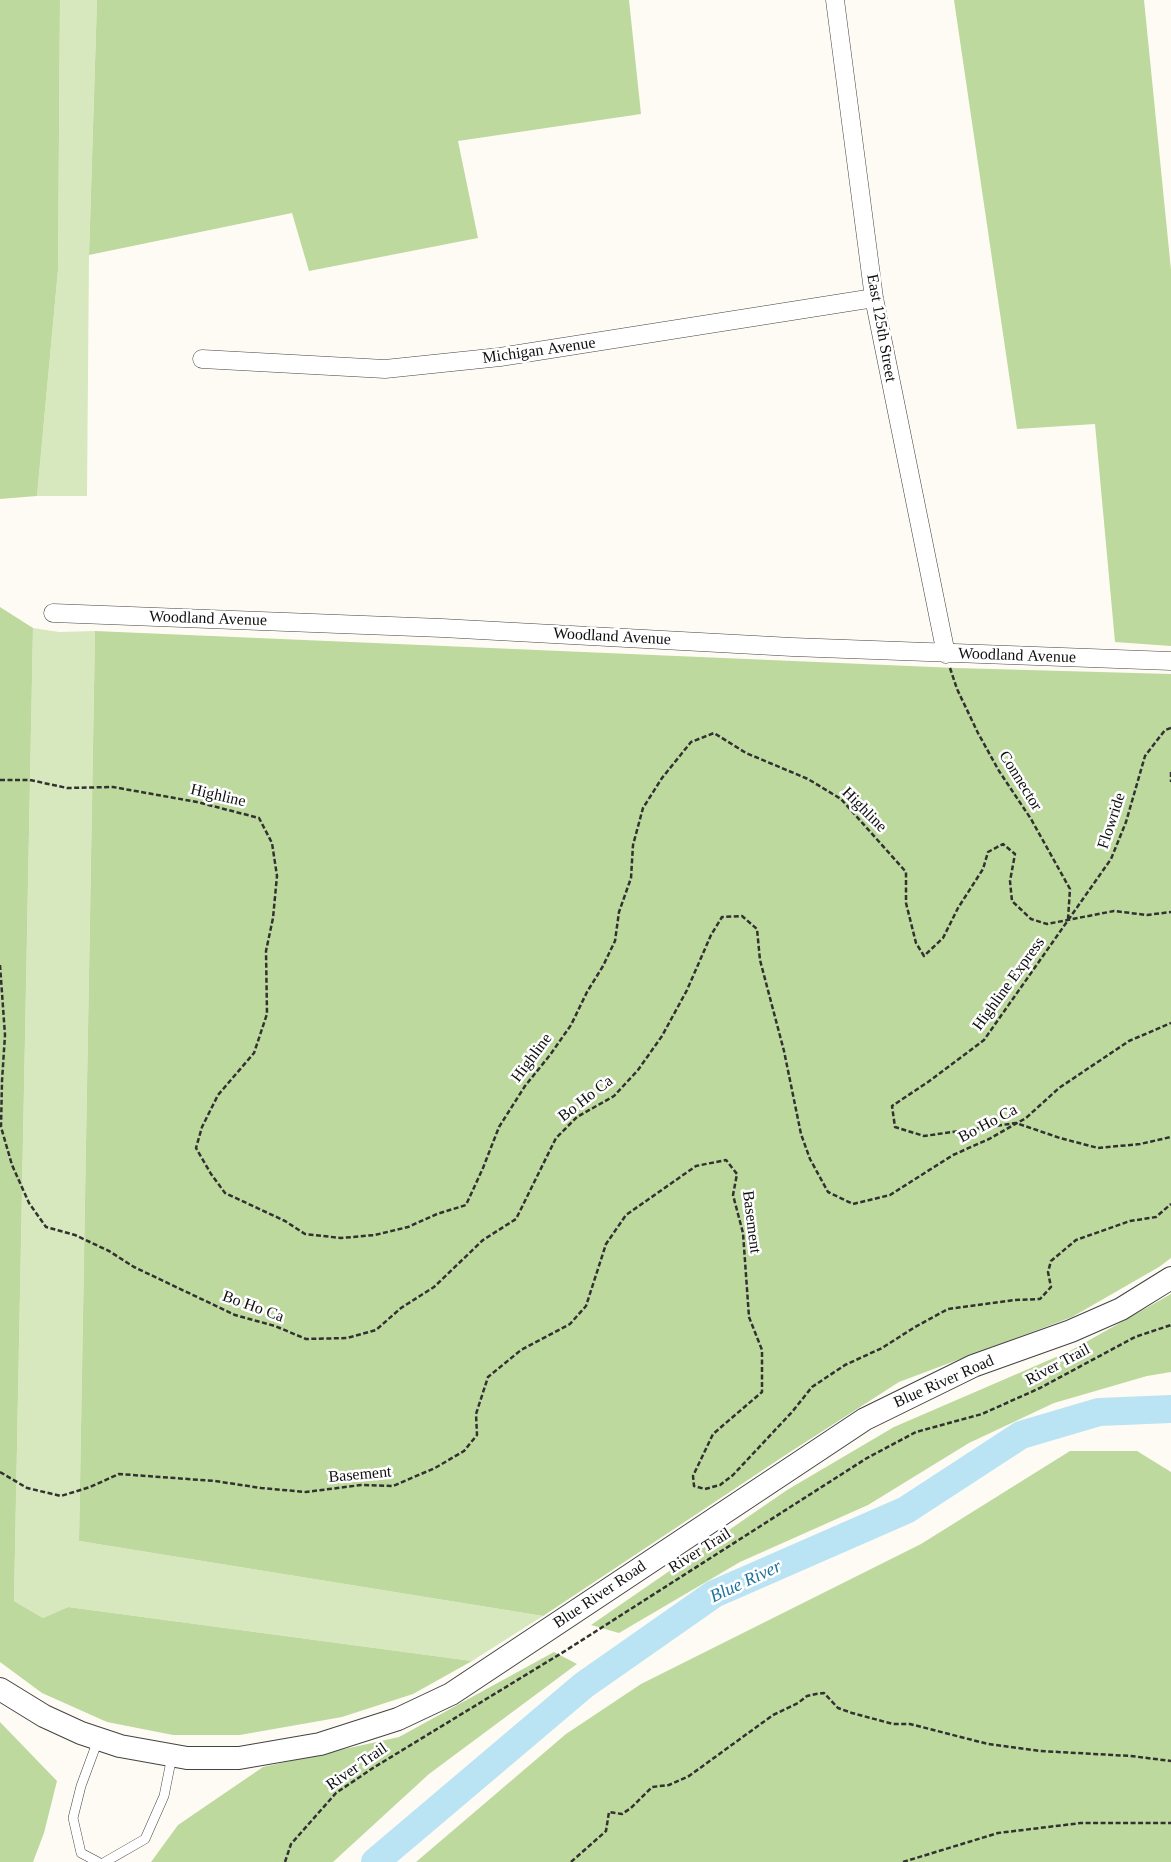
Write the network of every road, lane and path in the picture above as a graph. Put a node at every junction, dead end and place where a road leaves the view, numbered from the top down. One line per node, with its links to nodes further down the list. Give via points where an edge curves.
1 (835, 0): 2 (street, East 125th Street)
2 (874, 298): 3 (street, Michigan Avenue, via 500,357 385,369); 5 (street, East 125th Street)
3 (202, 359)
4 (53, 613): 5 (street, Woodland Avenue, via 442,628)
5 (946, 654): 6 (street, Woodland Avenue); 12 (path, Connector, via 957,689 978,733 1070,889)
6 (1171, 661)
7 (1171, 728): 12 (path, Flowride, via 1164,730 1144,756 1126,822 1111,859)
8 (1171, 772): 10 (path)
9 (0, 780): 12 (path, Highline, via 30,780 67,788 113,787 197,802 259,818 272,842 277,876 266,951 267,1014 254,1053 218,1095 202,1127 196,1148 225,1193 305,1234 340,1238 375,1236 466,1205 499,1127 524,1086 571,1026 603,966 615,941 642,808 691,742 714,733 746,753 808,779 842,799 906,872 906,902 916,943 924,956 943,938 983,869 988,852 1002,844 1015,854 1010,881 1012,901 1031,919 1046,924)
10 (1171, 782)
11 (1171, 912): 12 (path, Highline, via 1147,915 1114,911)
12 (1068, 920): 15 (path, Highline Express, via 984,1040 892,1106 895,1127 924,1136)
13 (0, 965): 15 (path, Bo Ho Ca, via 5,1035 1,1127 12,1165 29,1203 46,1227 75,1235 235,1315 306,1339 347,1338 376,1330 401,1308 434,1287 483,1240 516,1219 556,1138 577,1117 614,1096 662,1036 722,918 742,916 757,930 760,960 802,1134 810,1159 828,1192 853,1204 890,1195 953,1155)
14 (1171, 1023): 15 (path, Bo Ho Ca, via 1129,1041 1059,1088)
15 (1016, 1123): 16 (path, Highline Express, via 1098,1148)
16 (1171, 1137)
17 (1171, 1204): 20 (path, Basement, via 1156,1217 1130,1221 1076,1240 1051,1262 1048,1272 1051,1287 1040,1299 948,1309 882,1348 845,1365 812,1387 733,1475 720,1485 705,1489 694,1486 693,1476 713,1434 762,1392 762,1350 749,1317 743,1233 733,1195 737,1174 726,1160 696,1166 626,1214 606,1244 586,1306 570,1324 521,1350 488,1377 476,1414 477,1435 464,1451 435,1468 393,1486 361,1485 306,1492 119,1474 61,1496 27,1488)
18 (1171, 1278): 23 (street, Blue River Road, via 1121,1309 1071,1331 973,1366 865,1418 451,1694 398,1719 320,1744 239,1758)
19 (1171, 1324): 28 (path, River Trail, via 1135,1336 1040,1388 982,1414 916,1432 867,1458 336,1793 291,1844)
20 (0, 1472)
21 (0, 1689): 22 (street, Blue River Road, via 44,1716)
22 (98, 1738): 23 (street, Blue River Road, via 120,1746); 26 (lane, via 73,1818 81,1853)
23 (172, 1756): 27 (lane, via 164,1796 145,1839)
24 (1171, 1761): 29 (path, via 988,1744 852,1713 838,1708 824,1693 816,1694 806,1696 773,1715 689,1776 669,1785 652,1787 622,1814 610,1812 606,1831)
25 (1171, 1823): 30 (path, via 1081,1823 998,1833)
26 (98, 1862)
27 (105, 1862)
28 (285, 1862)
29 (571, 1862)
30 (903, 1862)

